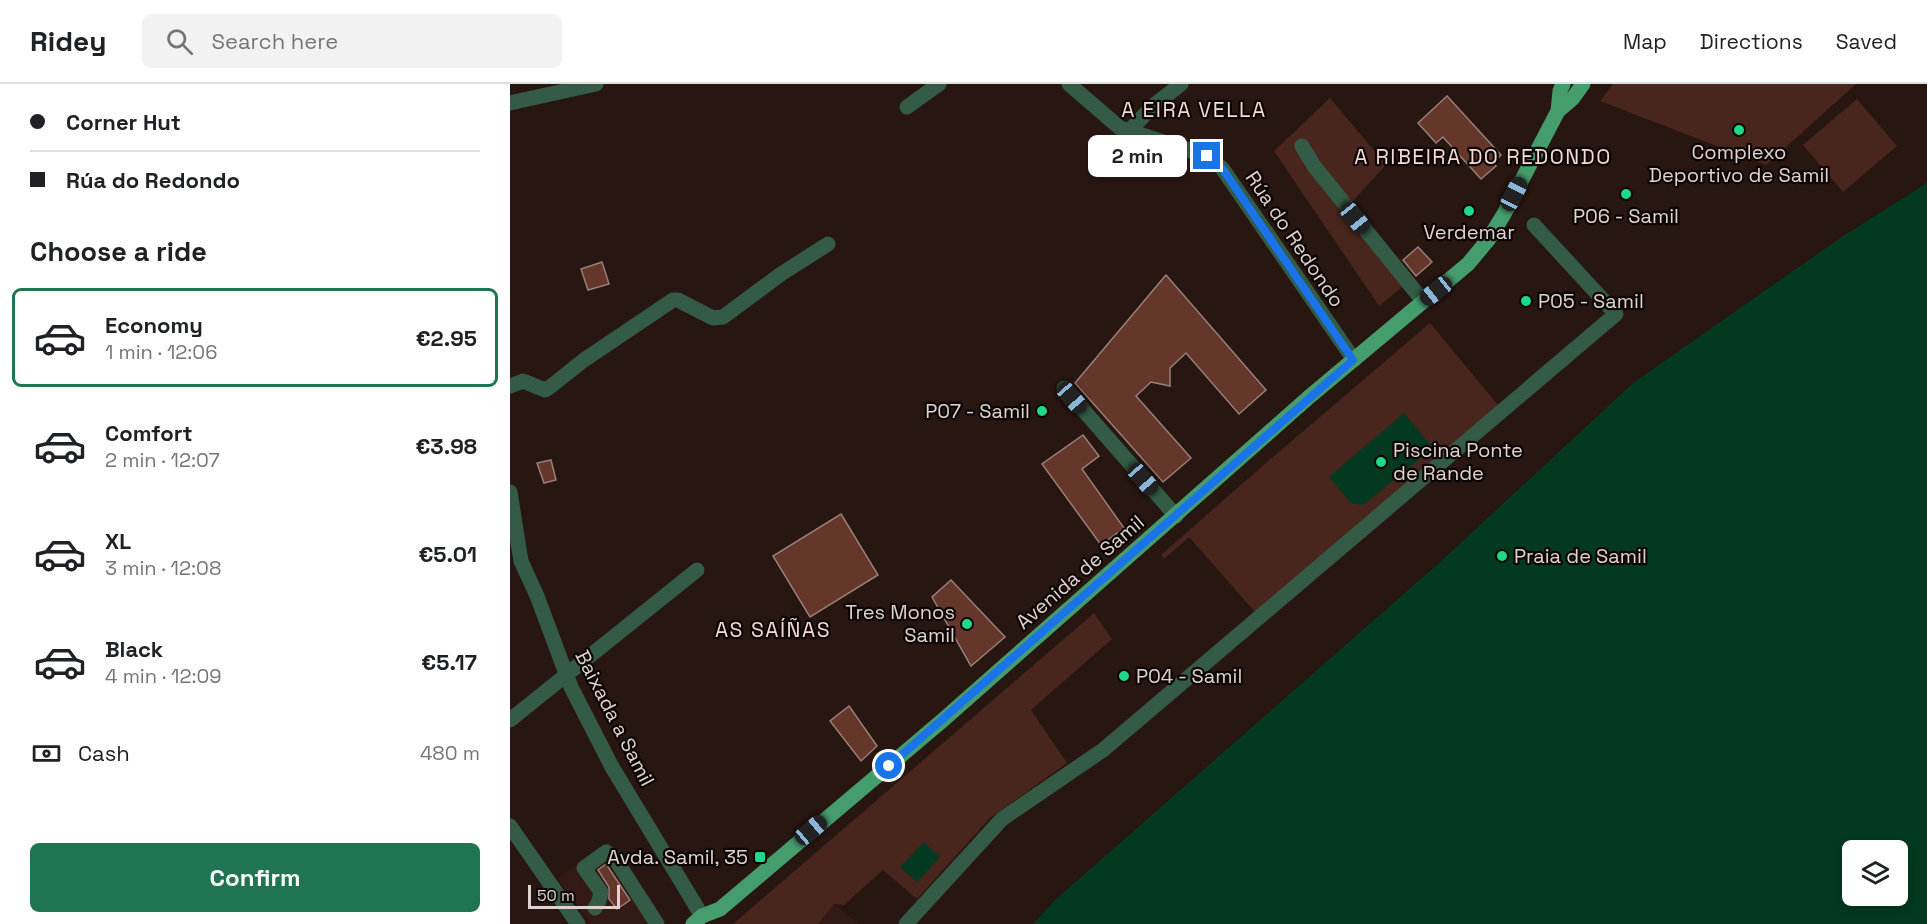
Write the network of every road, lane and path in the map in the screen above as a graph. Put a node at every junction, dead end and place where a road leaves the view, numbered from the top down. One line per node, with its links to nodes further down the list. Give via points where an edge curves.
1 (596, 84): 7 (street)
2 (939, 84): 8 (street)
3 (1069, 84): 10 (street, Rúa do Redondo, via 1120,128)
4 (1181, 84): 10 (street)
5 (1563, 84): 9 (main road, Avenida de Samil)
6 (1583, 84): 9 (main road, Avenida de Samil)
7 (510, 103)
8 (908, 107)
9 (1558, 111): 14 (main road, Avenida de Samil, via 1488,240 1468,264)
10 (1129, 131): 15 (street, Rúa do Redondo, via 1207,156 1222,168)
11 (1302, 146): 14 (street)
12 (1534, 225): 28 (street, via 1616,314 1103,750 1002,819)
13 (828, 244): 16 (street, via 723,317 713,318 673,300 550,387 544,390 523,381)
14 (1423, 302): 15 (main road, Avenida de Samil)
15 (1353, 360): 19 (main road, Avenida de Samil)
16 (510, 386)
17 (1064, 388): 19 (street)
18 (510, 492): 21 (street, Baixada a Samil, via 520,561)
19 (1176, 516): 25 (main road, Avenida de Samil, via 943,720)
20 (697, 570): 21 (street)
21 (567, 675): 22 (street); 25 (street, Baixada a Samil, via 612,767)
22 (510, 720)
23 (510, 826): 26 (street)
24 (595, 908): 27 (street, via 601,892 584,868 606,852 614,857)
25 (703, 921)
26 (578, 924)
27 (657, 924)
28 (906, 924)

